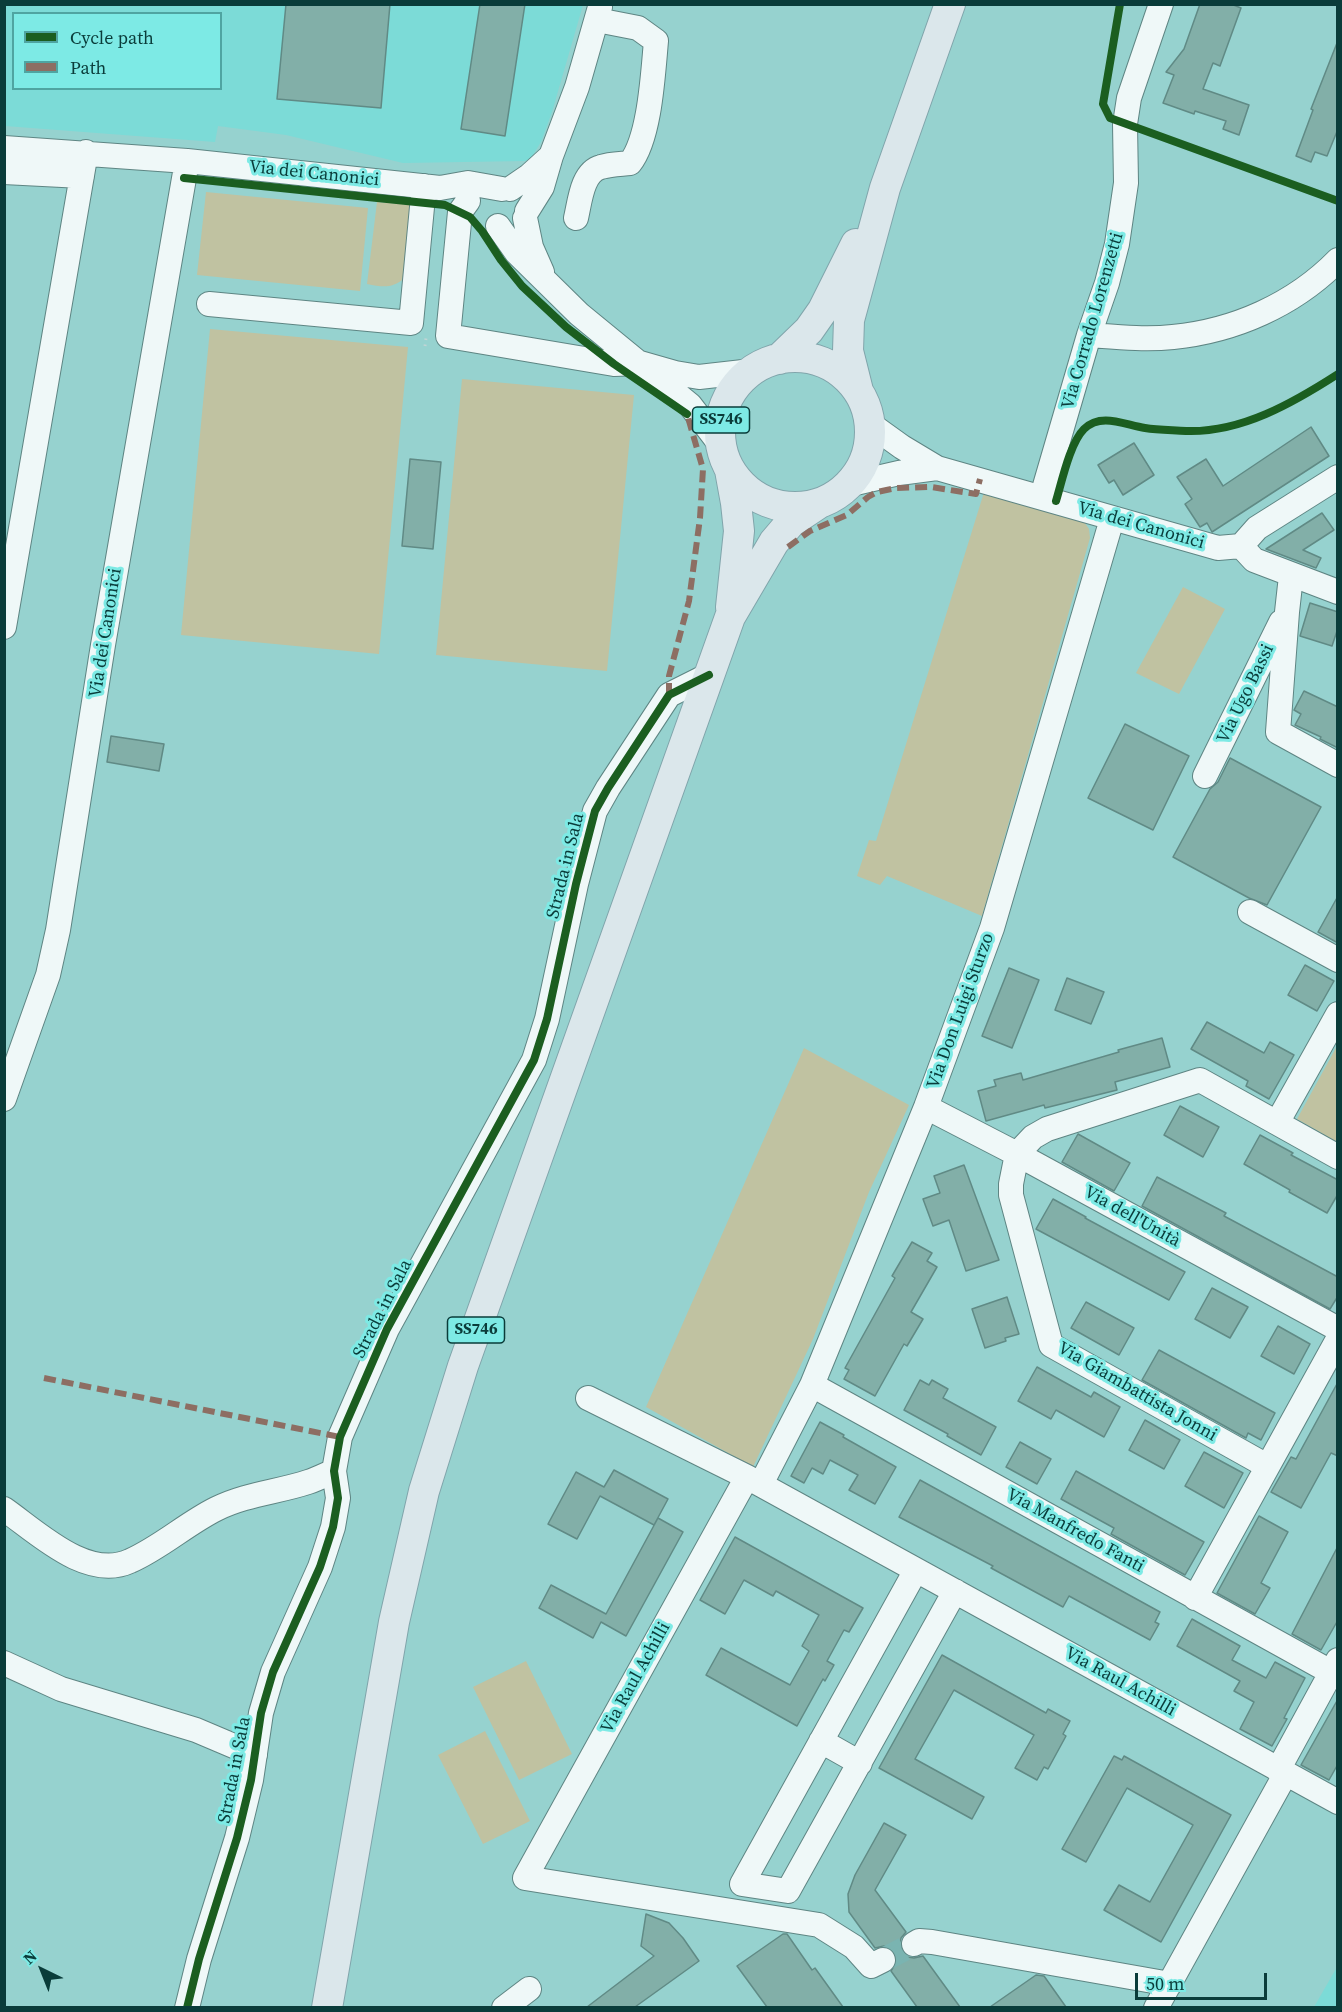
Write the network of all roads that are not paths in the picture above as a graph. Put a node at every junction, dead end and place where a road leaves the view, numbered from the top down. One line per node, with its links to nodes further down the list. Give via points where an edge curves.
1 (950, 4): 13 (main road, SS746)
2 (1148, 4): 5 (street, Via Corrado Lorenzetti)
3 (1161, 4): 5 (street, Via Corrado Lorenzetti)
4 (599, 12): 8 (street, via 577,87); 17 (street, via 638,28 656,41 650,103 637,155 630,163 592,171 585,181)
5 (1137, 71): 22 (street, Via Corrado Lorenzetti, via 1125,124 1123,212 1107,283)
6 (4, 148): 7 (street, Via dei Canonici)
7 (86, 152): 9 (street, Via dei Canonici); 11 (street)
8 (550, 156): 14 (street, via 529,176); 16 (street, via 542,187)
9 (187, 161): 12 (street, Via dei Canonici); 46 (street, Via dei Canonici, via 58,930 48,975)
10 (4, 172): 11 (street)
11 (82, 176): 39 (street)
12 (432, 187): 14 (street, Via dei Canonici, via 468,183); 15 (street, Via dei Canonici); 21 (street, via 411,323)
13 (885, 188): 24 (main road, SS746, via 823,310 809,330); 25 (main road, SS746, via 849,320 848,351)
14 (506, 189): 16 (street, Via dei Canonici, via 523,196); 18 (street, via 490,198)
15 (468, 201): 18 (street, Via dei Canonici); 23 (street, via 460,212 448,336 614,364)
16 (526, 215): 18 (street, via 513,228); 20 (street, Via dei Canonici, via 531,247)
17 (576, 218)
18 (493, 220): 20 (street, Via dei Canonici, via 517,253)
19 (1338, 260): 22 (street, via 1295,296 1255,317 1213,331 1171,337)
20 (546, 282): 23 (street, Via dei Canonici, via 572,321)
21 (209, 304)
22 (1089, 335): 31 (street, Via Corrado Lorenzetti)
23 (640, 363): 24 (street, Via dei Canonici, via 699,377); 27 (street, Via dei Canonici, via 690,405)
24 (765, 365): 25 (main road, SS746, via 801,357 823,362 843,374); 27 (main road, SS746, via 737,385 726,403 720,423)
25 (858, 391): 26 (main road, SS746)
26 (870, 424): 28 (street, Via dei Canonici); 30 (main road, SS746, via 870,445)
27 (725, 457): 32 (main road, SS746, via 746,490 768,503 793,508); 38 (main road, SS746, via 739,531)
28 (937, 468): 30 (street, Via dei Canonici); 31 (street, Via dei Canonici)
29 (1338, 477): 34 (street, via 1257,528)
30 (851, 484): 32 (main road, SS746)
31 (1042, 496): 33 (street, Via dei Canonici)
32 (818, 504): 38 (main road, SS746, via 791,522 774,542)
33 (1112, 519): 34 (street, Via dei Canonici, via 1218,548); 47 (street, Via Don Luigi Sturzo, via 992,928)
34 (1241, 546): 35 (street, via 1254,560)
35 (1291, 576): 36 (street); 37 (street)
36 (1338, 592)
37 (1287, 612): 41 (street, via 1278,732); 42 (street, Via Ugo Bassi)
38 (730, 617): 40 (main road, SS746)
39 (4, 627)
40 (709, 675): 56 (street, Strada in Sala, via 669,694 595,811 534,1060 387,1329 340,1437); 74 (main road, SS746, via 467,1354 424,1491 394,1622)
41 (1338, 765)
42 (1205, 776)
43 (1250, 912): 44 (street)
44 (1338, 960)
45 (1338, 1014): 48 (street)
46 (4, 1099)
47 (926, 1107): 49 (street, Via dell'Unità); 53 (street, Via Don Luigi Sturzo)
48 (1277, 1123): 49 (street, via 1200,1080 1047,1129); 50 (street)
49 (1017, 1154): 51 (street, Via dell'Unità); 55 (street, Via Giambattista Jonni, via 1011,1195 1051,1345)
50 (1338, 1157)
51 (1338, 1329)
52 (1338, 1339): 55 (street)
53 (812, 1385): 57 (street, Via Don Luigi Sturzo); 61 (street, Via Manfredo Fanti)
54 (588, 1398): 57 (street, Via Raul Achilli)
55 (1267, 1466): 61 (street)
56 (334, 1471): 58 (street, via 308,1482 242,1497 215,1509 129,1562 109,1567 88,1563 63,1551); 65 (street, Strada in Sala, via 338,1498 333,1527 320,1567 273,1672 261,1713)
57 (754, 1481): 59 (street, Via Raul Achilli); 70 (street, Via Raul Achilli, via 525,1878 819,1924 854,1947 871,1966)
58 (4, 1509)
59 (916, 1570): 60 (street, Via Raul Achilli); 64 (street)
60 (955, 1591): 66 (street); 67 (street, Via Raul Achilli)
61 (1195, 1598): 63 (street, Via Manfredo Fanti)
62 (4, 1663): 65 (street, Strada in Sala, via 61,1689 196,1730)
63 (1335, 1670): 67 (street)
64 (821, 1741): 66 (street); 66 (street, via 742,1884 788,1891)
65 (255, 1755): 73 (street, Strada in Sala, via 237,1838)
66 (860, 1763)
67 (1282, 1771): 68 (street, Via Raul Achilli); 71 (street)
68 (1338, 1802)
69 (914, 1944): 71 (street, via 932,1942)
70 (883, 1960)
71 (1170, 1984): 76 (street)
72 (529, 1989): 75 (street)
73 (187, 2007)
74 (327, 2007)
75 (504, 2007)
76 (1156, 2007)

